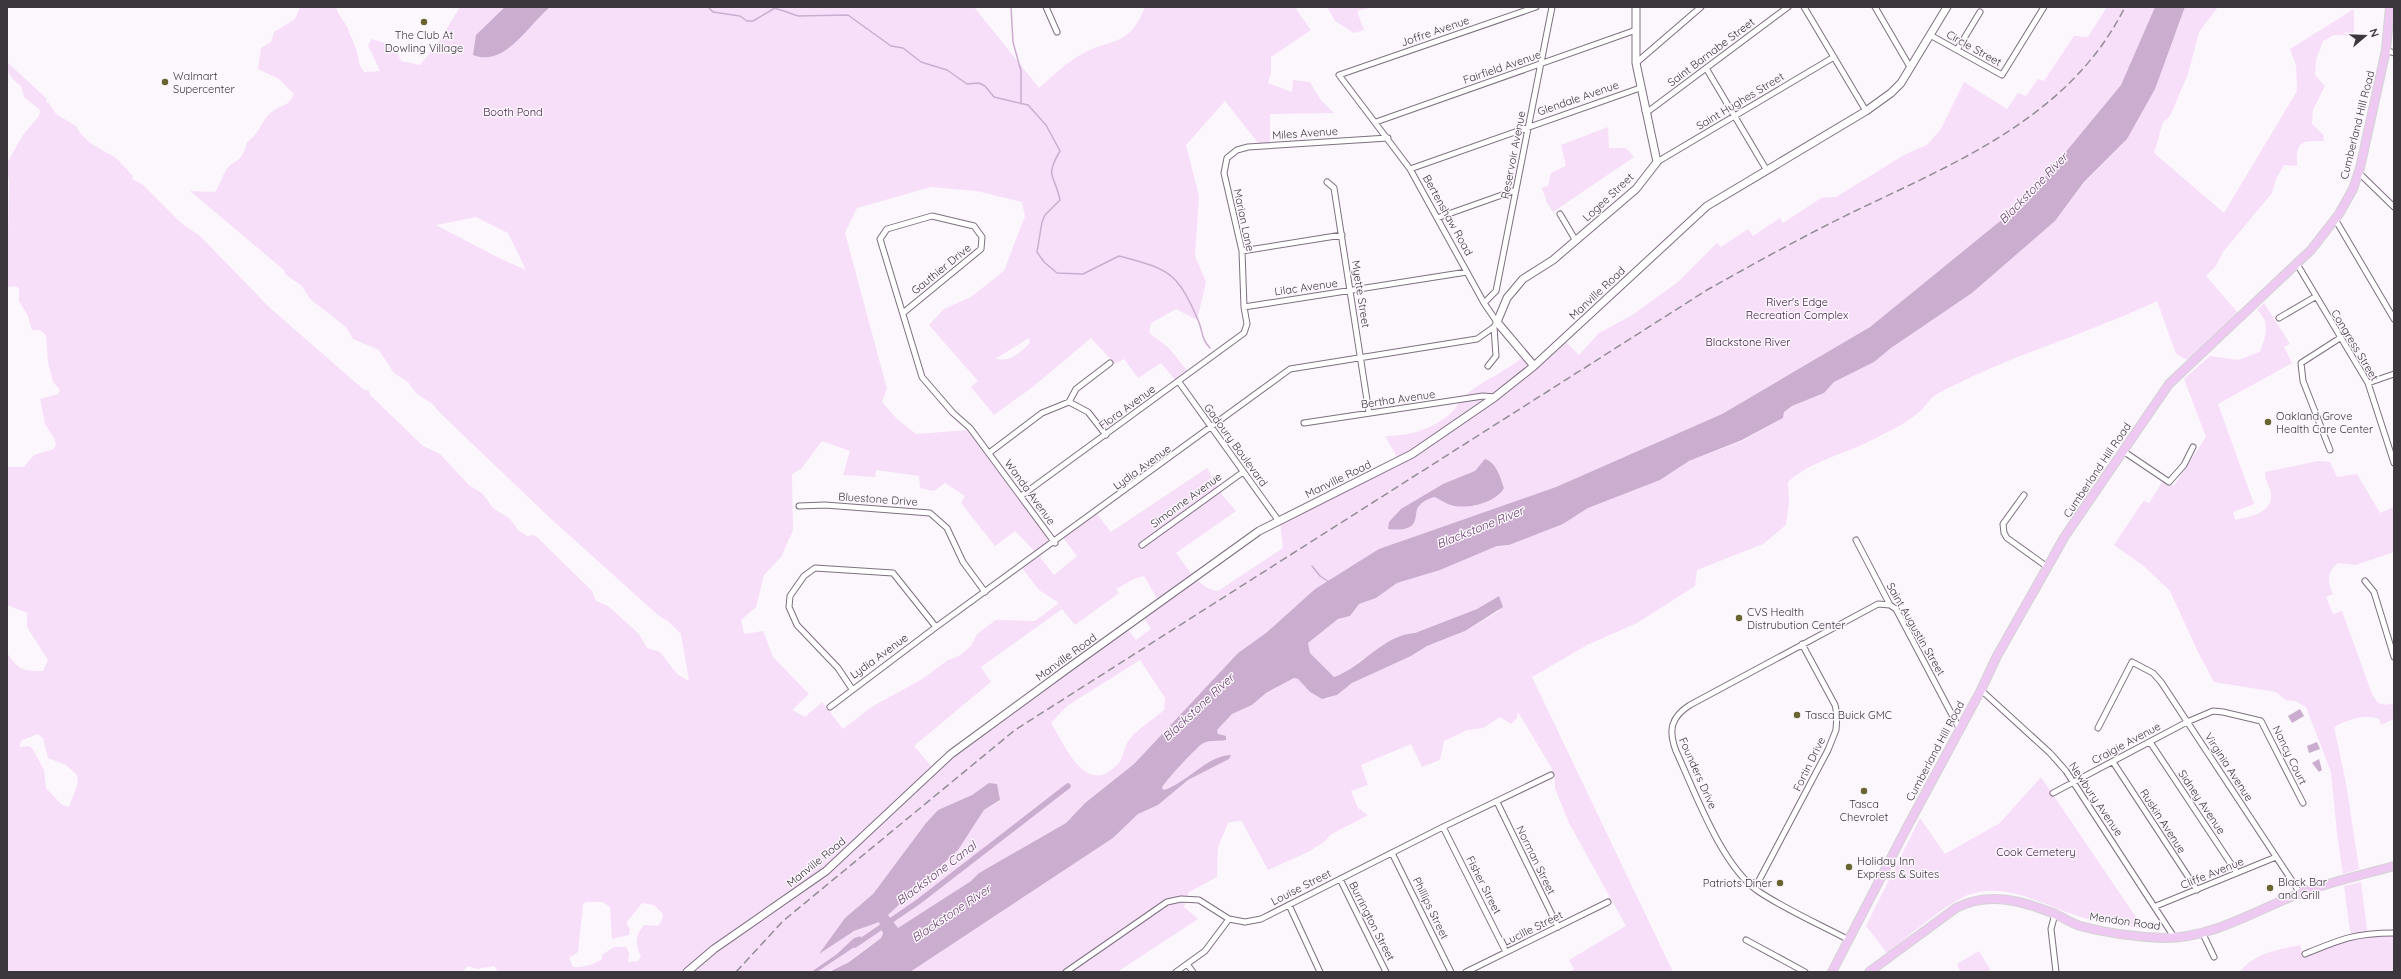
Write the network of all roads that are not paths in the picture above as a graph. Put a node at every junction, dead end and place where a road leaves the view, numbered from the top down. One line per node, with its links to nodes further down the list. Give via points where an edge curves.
1 (1046, 7): 14 (street)
2 (1536, 7): 24 (street, Joffre Avenue)
3 (1552, 7): 21 (street, Reservoir Avenue)
4 (1636, 7): 13 (main road)
5 (1701, 7): 20 (street)
6 (1788, 7): 23 (street, Saint Barnabe Street)
7 (1804, 7): 19 (street)
8 (1875, 7): 22 (street)
9 (1947, 7): 15 (main road, Manville Road)
10 (2044, 7): 16 (street, Circle Street, via 2002,75)
11 (2390, 7): 17 (main road, Cumberland Hill Road)
12 (1980, 12): 16 (street)
13 (1636, 30): 20 (main road); 21 (street, Fairfield Avenue)
14 (1057, 32)
15 (1930, 35): 16 (street, Circle Street); 22 (main road, Manville Road)
16 (1956, 50)
17 (2386, 50): 18 (street); 36 (main road, Cumberland Hill Road)
18 (2394, 53)
19 (1834, 57): 27 (street); 28 (street, Saint Hughes Street)
20 (1636, 63): 25 (main road)
21 (1542, 64): 29 (street, Fairfield Avenue); 30 (street, Reservoir Avenue)
22 (1910, 67): 27 (main road, Manville Road, via 1891,93)
23 (1706, 68): 26 (street, Saint Barnabe Street, via 1650,110); 28 (street)
24 (1339, 75): 29 (street, Bertenshaw Road)
25 (1640, 88): 26 (main road); 30 (street, Glendale Avenue)
26 (1645, 111): 33 (main road)
27 (1866, 111): 35 (main road, Manville Road)
28 (1734, 116): 33 (street, Saint Hughes Street); 35 (street)
29 (1376, 122): 31 (street, Bertenshaw Road)
30 (1528, 126): 34 (street, Glendale Avenue); 38 (street, Reservoir Avenue)
31 (1388, 138): 32 (street, Miles Avenue, via 1248,147 1237,150); 34 (street, Bertenshaw Road)
32 (1227, 158): 45 (street, Marian Lane, via 1224,173)
33 (1656, 162): 44 (main road, Logee Street, via 1636,189)
34 (1410, 169): 41 (street, Bertenshaw Road)
35 (1766, 169): 61 (main road, Manville Road, via 1707,206)
36 (2358, 172): 39 (street); 42 (main road, Cumberland Hill Road, via 2353,189)
37 (1327, 182): 43 (street, Myette Street, via 1334,188)
38 (1516, 190): 41 (street); 50 (street, Reservoir Avenue, via 1496,291)
39 (2394, 207)
40 (1560, 214): 44 (street)
41 (1437, 218): 47 (street, Bertenshaw Road)
42 (2335, 219): 46 (main road, Cumberland Hill Road, via 2320,240); 54 (street)
43 (1342, 235): 45 (street); 48 (street, Myette Street)
44 (1576, 241): 55 (main road, Logee Street, via 1553,260 1522,279 1507,298)
45 (1242, 251): 51 (street, Marian Lane)
46 (2297, 264): 49 (street, Congress Street); 73 (main road, Cumberland Hill Road, via 2174,378)
47 (1467, 272): 48 (street, Lilac Avenue); 50 (street, Bertenshaw Road)
48 (1350, 291): 51 (street, Lilac Avenue); 58 (street, Myette Street)
49 (2315, 297): 53 (street); 57 (street, Congress Street)
50 (1484, 303): 55 (street, Bertenshaw Road)
51 (1244, 307): 56 (street, Marian Lane, via 1247,324)
52 (903, 313): 52 (street, Gauthier Drive, via 981,249 982,237 974,226 932,216 887,229 880,239); 74 (street, Gauthier Drive, via 922,377 953,413 970,428)
53 (2279, 318)
54 (2394, 319)
55 (1496, 324): 58 (street, Lydia Avenue, via 1477,339); 60 (street, Logee Street, via 1496,356); 61 (main road, Bertenshaw Road)
56 (1244, 333): 63 (street, Flora Avenue)
57 (2340, 338): 64 (street, Congress Street); 72 (street, via 2301,363 2303,381)
58 (1360, 358): 67 (street, Myette Street); 69 (street, Lydia Avenue, via 1290,370)
59 (1110, 362): 66 (street, via 1076,389)
60 (1488, 366)
61 (1534, 366): 65 (main road, Manville Road)
62 (2394, 374): 64 (street)
63 (1179, 382): 69 (street, Gadoury Boulevard); 70 (street, Flora Avenue)
64 (2368, 383): 75 (street, Congress Street)
65 (1495, 397): 67 (street, Bertha Avenue, via 1483,396); 80 (main road, Manville Road, via 1412,454)
66 (1069, 402): 70 (street, via 1088,412); 74 (street, via 1042,413)
67 (1369, 413): 68 (street, Bertha Avenue)
68 (1304, 423)
69 (1211, 428): 76 (street, Gadoury Boulevard); 82 (street, Lydia Avenue)
70 (1106, 435): 78 (street, Flora Avenue)
71 (2193, 447): 73 (street, via 2184,465 2169,482)
72 (2330, 450)
73 (2123, 451): 84 (main road, Cumberland Hill Road)
74 (989, 453): 78 (street, Wanda Avenue)
75 (2394, 464)
76 (1243, 472): 80 (street, Gadoury Boulevard); 83 (street, Simonne Avenue)
77 (2024, 495): 84 (street, via 2003,524 2004,533 2007,538)
78 (1021, 496): 82 (street, Wanda Avenue)
79 (799, 506): 86 (street, Bluestone Drive, via 825,505 930,513 947,528 963,562)
80 (1278, 520): 128 (main road, Manville Road, via 1246,540 951,754 826,871)
81 (1856, 540): 87 (street, Saint Augustin Street)
82 (1055, 543): 86 (street, Lydia Avenue)
83 (1142, 545)
84 (2046, 566): 92 (main road, Cumberland Hill Road, via 1996,656)
85 (2365, 581): 90 (street, via 2374,592)
86 (985, 592): 88 (street, Lydia Avenue)
87 (1890, 604): 89 (street, Founders Drive, via 1878,604); 95 (street, Saint Augustin Street, via 1896,609)
88 (936, 627): 91 (street, Lydia Avenue); 91 (street, via 894,573 823,567 810,570 790,596 791,616 796,625 838,668)
89 (1802, 644): 110 (street, Fortin Drive, via 1835,705 1836,730 1794,818); 110 (street, Founders Drive, via 1685,709 1675,718 1671,728 1671,739 1676,751 1718,839 1736,868)
90 (2394, 657)
91 (852, 688): 93 (street, Lydia Avenue)
92 (1981, 690): 95 (main road, Cumberland Hill Road); 100 (street, Newbury Avenue, via 2050,753)
93 (830, 707)
94 (2187, 722): 96 (street, Virginia Avenue, via 2157,676 2132,662); 97 (street, Craigie Avenue); 103 (street, Nancy Court, via 2216,711 2261,721); 106 (street, Virginia Avenue)
95 (1959, 728): 123 (main road, Cumberland Hill Road)
96 (2098, 728)
97 (2150, 742): 98 (street, Craigie Avenue); 108 (street, Sidney Avenue)
98 (2113, 762): 100 (street, Craigie Avenue); 111 (street, Ruskin Avenue)
99 (1551, 775): 102 (street, Louise Street)
100 (2074, 782): 101 (street, Craigie Avenue); 115 (street, Newbury Avenue)
101 (2053, 793)
102 (1497, 802): 104 (street, Louise Street); 118 (street, Norman Street)
103 (2303, 803)
104 (1443, 827): 105 (street, Louise Street); 124 (street, Fisher Street)
105 (1392, 853): 109 (street, Louise Street); 134 (street, Phillips Street)
106 (2276, 858): 108 (street, Cliffe Avenue); 112 (street, Virginia Avenue)
107 (2394, 866): 112 (main road, Mendon Road)
108 (2237, 873): 111 (street, Cliffe Avenue)
109 (1340, 879): 114 (street, Louise Street); 133 (street, Burrington Street)
110 (1755, 888): 123 (street, Founders Drive)
111 (2196, 890): 115 (street, Cliffe Avenue)
112 (2300, 893): 119 (main road, Mendon Road)
113 (1608, 902): 118 (street, Lucille Street)
114 (1289, 905): 117 (street, Louise Street, via 1254,921); 132 (street)
115 (2156, 906): 121 (street, Newbury Avenue)
116 (2056, 914): 121 (main road, Mendon Road, via 2074,923 2094,928); 138 (main road, Mendon Road, via 2014,900 1973,901 1956,908); 139 (street, via 2052,929)
117 (1229, 919): 127 (street, via 1205,951); 129 (street, Louise Street, via 1199,900 1181,899 1167,902)
118 (1558, 927): 124 (street, Lucille Street)
119 (2203, 934): 121 (main road, Mendon Road); 126 (street)
120 (2394, 934): 125 (street, via 2360,934 2346,937)
121 (2174, 938)
122 (1746, 940): 136 (street)
123 (1849, 940): 137 (main road, Cumberland Hill Road)
124 (1506, 952): 135 (street, Lucille Street)
125 (2305, 954)
126 (2214, 957)
127 (1187, 964): 130 (street); 131 (street)
128 (687, 972)
129 (1066, 972)
130 (1176, 972)
131 (1193, 972)
132 (1320, 972)
133 (1386, 972)
134 (1451, 972)
135 (1466, 972)
136 (1805, 972)
137 (1832, 972)
138 (1869, 972)
139 (2056, 972)

